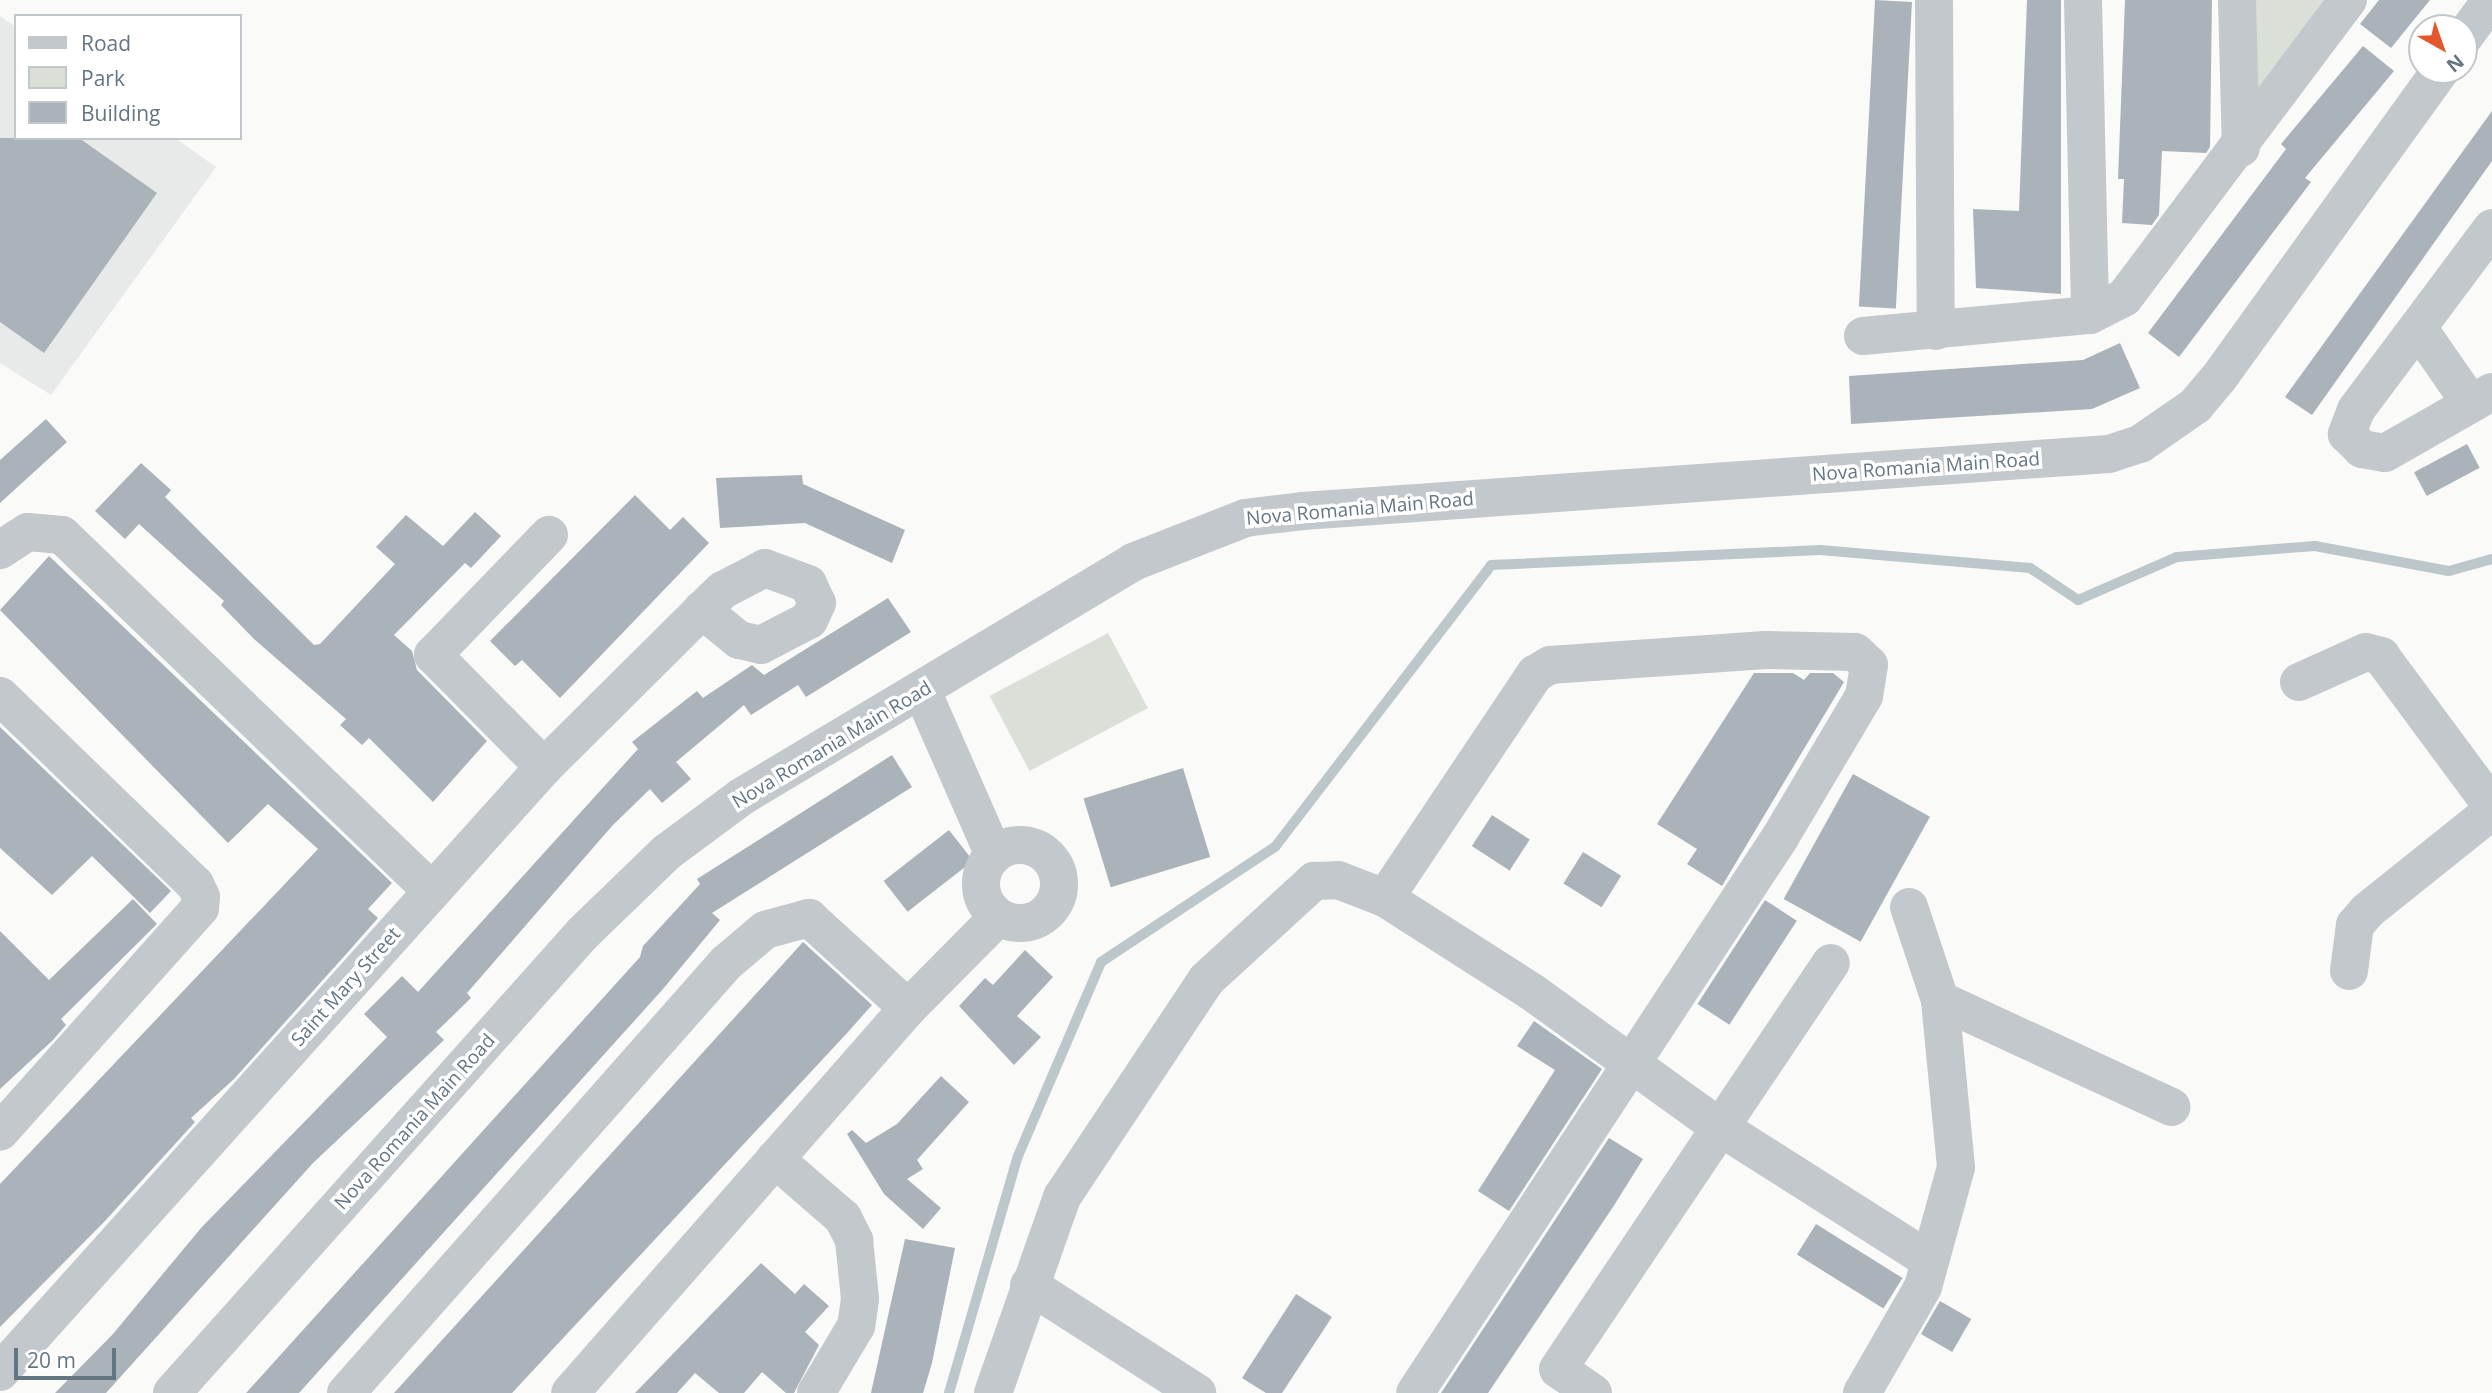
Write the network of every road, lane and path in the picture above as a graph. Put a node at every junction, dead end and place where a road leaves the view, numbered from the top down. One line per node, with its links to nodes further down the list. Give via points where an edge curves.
1 (1934, 0): 12 (street)
2 (2083, 0): 10 (street)
3 (2237, 0): 8 (street)
4 (2348, 0): 8 (street)
5 (2491, 0): 6 (street)
6 (2478, 18)
7 (2431, 84): 19 (street, Nova Romania Main Road, via 2218,379 2195,406 2140,444 2109,454 1245,519 1133,562)
8 (2241, 148): 10 (street, via 2124,298)
9 (2492, 228): 11 (street)
10 (2090, 315): 12 (street)
11 (2418, 329): 14 (street); 14 (street, via 2356,410 2347,434 2362,449 2385,453)
12 (1936, 331): 13 (street)
13 (1863, 336)
14 (2481, 398)
15 (549, 536): 21 (street, via 433,655)
16 (0, 550): 25 (street, via 27,532 62,536)
17 (702, 610): 21 (street, Saint Mary Street)
18 (2299, 682): 22 (street, via 2366,652 2381,656)
19 (922, 691): 24 (street); 41 (street, Nova Romania Main Road, via 741,797 621,893)
20 (0, 696): 36 (street, via 195,884 201,897 200,908)
21 (544, 767): 25 (street, Saint Mary Street)
22 (2492, 806)
23 (2492, 811): 30 (street, via 2367,911 2355,925)
24 (994, 855): 28 (street, via 982,878 982,895); 28 (street, via 1017,845 1043,852 1053,861 1060,885 1050,910 1039,918 1024,923)
25 (432, 891): 40 (street, Saint Mary Street)
26 (1385, 898): 33 (street); 33 (street, via 1535,674 1550,665 1765,650 1855,652 1869,665 1864,696 1781,836); 39 (street, via 1338,880 1314,881 1206,979 1062,1197)
27 (1909, 906): 31 (street)
28 (998, 916): 32 (street)
29 (1831, 963): 35 (street)
30 (2349, 971)
31 (1940, 1000): 34 (street); 38 (street, via 1956,1167)
32 (908, 1008): 37 (street); 42 (street, via 817,922 802,916 765,930 726,963)
33 (1632, 1061): 35 (street); 47 (street)
34 (2172, 1107)
35 (1718, 1126): 38 (street); 48 (street, via 1558,1369)
36 (0, 1132)
37 (775, 1159): 43 (street); 44 (street, via 843,1219 855,1240 860,1299 856,1326)
38 (1930, 1259): 49 (street, via 1923,1287)
39 (1029, 1286): 45 (street); 46 (street)
40 (0, 1372)
41 (172, 1393)
42 (346, 1393)
43 (570, 1393)
44 (816, 1393)
45 (993, 1393)
46 (1196, 1393)
47 (1415, 1393)
48 (1593, 1393)
49 (1862, 1393)

